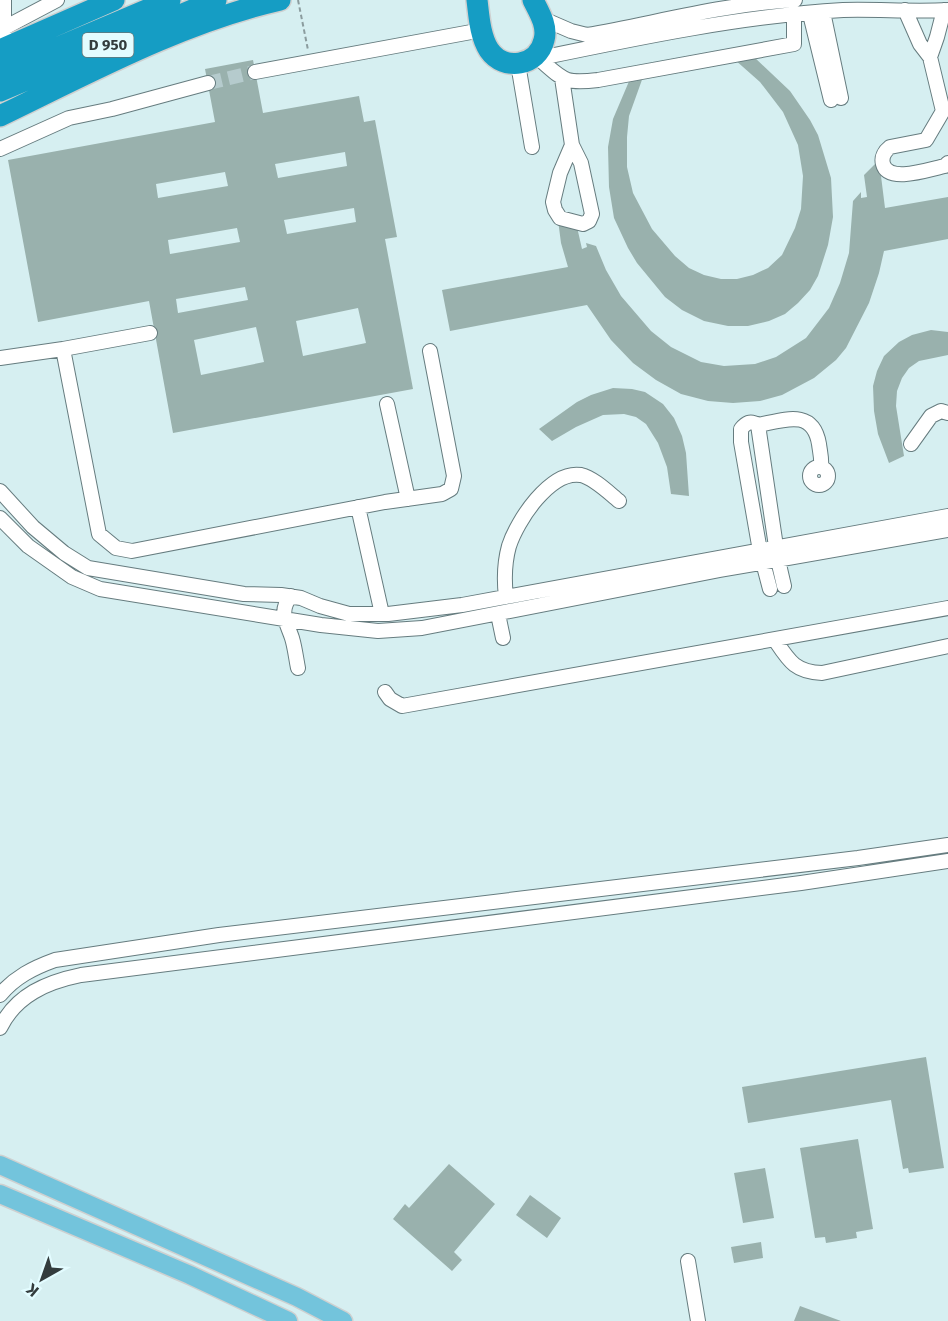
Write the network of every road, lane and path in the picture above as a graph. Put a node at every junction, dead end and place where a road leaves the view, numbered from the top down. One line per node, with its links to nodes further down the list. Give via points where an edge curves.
1 (4, 0): 15 (street)
2 (57, 0): 15 (street)
3 (114, 0): 15 (highway)
4 (170, 0): 19 (highway, D 950)
5 (216, 0): 23 (highway, D 950)
6 (280, 0): 26 (highway, via 164,37)
7 (298, 0): 16 (path)
8 (795, 0): 9 (street, via 720,8 587,35 571,31)
9 (537, 9): 18 (highway, via 544,23 545,39)
10 (905, 10): 11 (street); 13 (street); 17 (street)
11 (946, 10): 17 (street)
12 (475, 11): 18 (highway, via 490,51 502,61); 20 (street)
13 (817, 13): 14 (street); 24 (street)
14 (794, 15): 18 (street, via 692,29); 21 (street, via 794,44 598,80 571,82)
15 (4, 42)
16 (308, 49)
17 (930, 57): 25 (street)
18 (529, 61): 21 (street); 28 (street)
19 (0, 72)
20 (255, 72)
21 (561, 78): 27 (street)
22 (208, 83): 29 (street, via 69,118)
23 (0, 91)
24 (836, 99)
25 (946, 113): 30 (street, via 926,140 890,147 882,162 886,170 897,175)
26 (0, 116)
27 (572, 145): 27 (street, via 581,163 592,214 583,224 564,220 553,206 555,189)
28 (532, 147)
29 (0, 149)
30 (948, 164)
31 (150, 333): 32 (street)
32 (63, 349): 34 (street); 43 (street, via 99,534 116,548 132,551)
33 (430, 351): 41 (street, via 454,476 451,489 442,494)
34 (0, 358)
35 (387, 404): 41 (street)
36 (948, 413): 38 (street, via 941,411 931,416)
37 (758, 424): 39 (street, via 795,418 808,423 818,437); 47 (street); 47 (street, via 746,423 741,429 741,442)
38 (911, 444)
39 (820, 467)
40 (0, 490): 50 (street, via 33,527 88,567 244,594)
41 (408, 499): 43 (street)
42 (620, 501): 51 (street, via 581,475 551,483 525,515 510,545 504,574)
43 (358, 507): 54 (street)
44 (948, 516): 47 (street)
45 (0, 518): 56 (street, via 28,546 72,577 100,590)
46 (948, 530): 47 (street)
47 (769, 555): 48 (street); 49 (street); 51 (street); 55 (street)
48 (784, 586)
49 (770, 589)
50 (291, 596): 52 (street); 56 (street, via 285,603)
51 (506, 597): 54 (street)
52 (309, 601): 54 (street, via 349,614); 57 (street)
53 (948, 608): 60 (street)
54 (382, 614)
55 (498, 614): 57 (street, via 422,628 378,631); 58 (street)
56 (284, 620): 57 (street); 59 (street)
57 (304, 622): 59 (street)
58 (503, 638)
59 (293, 640): 62 (street)
60 (775, 640): 61 (street, via 798,668 822,673); 63 (street, via 402,706)
61 (948, 646)
62 (298, 668)
63 (385, 692)
64 (948, 845): 66 (street, via 219,935 55,960 17,978)
65 (948, 861): 67 (street, via 81,975 56,980 25,996 6,1015)
66 (0, 995)
67 (0, 1028)
68 (0, 1165): 72 (main road)
69 (0, 1194): 71 (main road)
70 (688, 1261): 73 (street)
71 (288, 1321)
72 (343, 1321)
73 (698, 1321)

